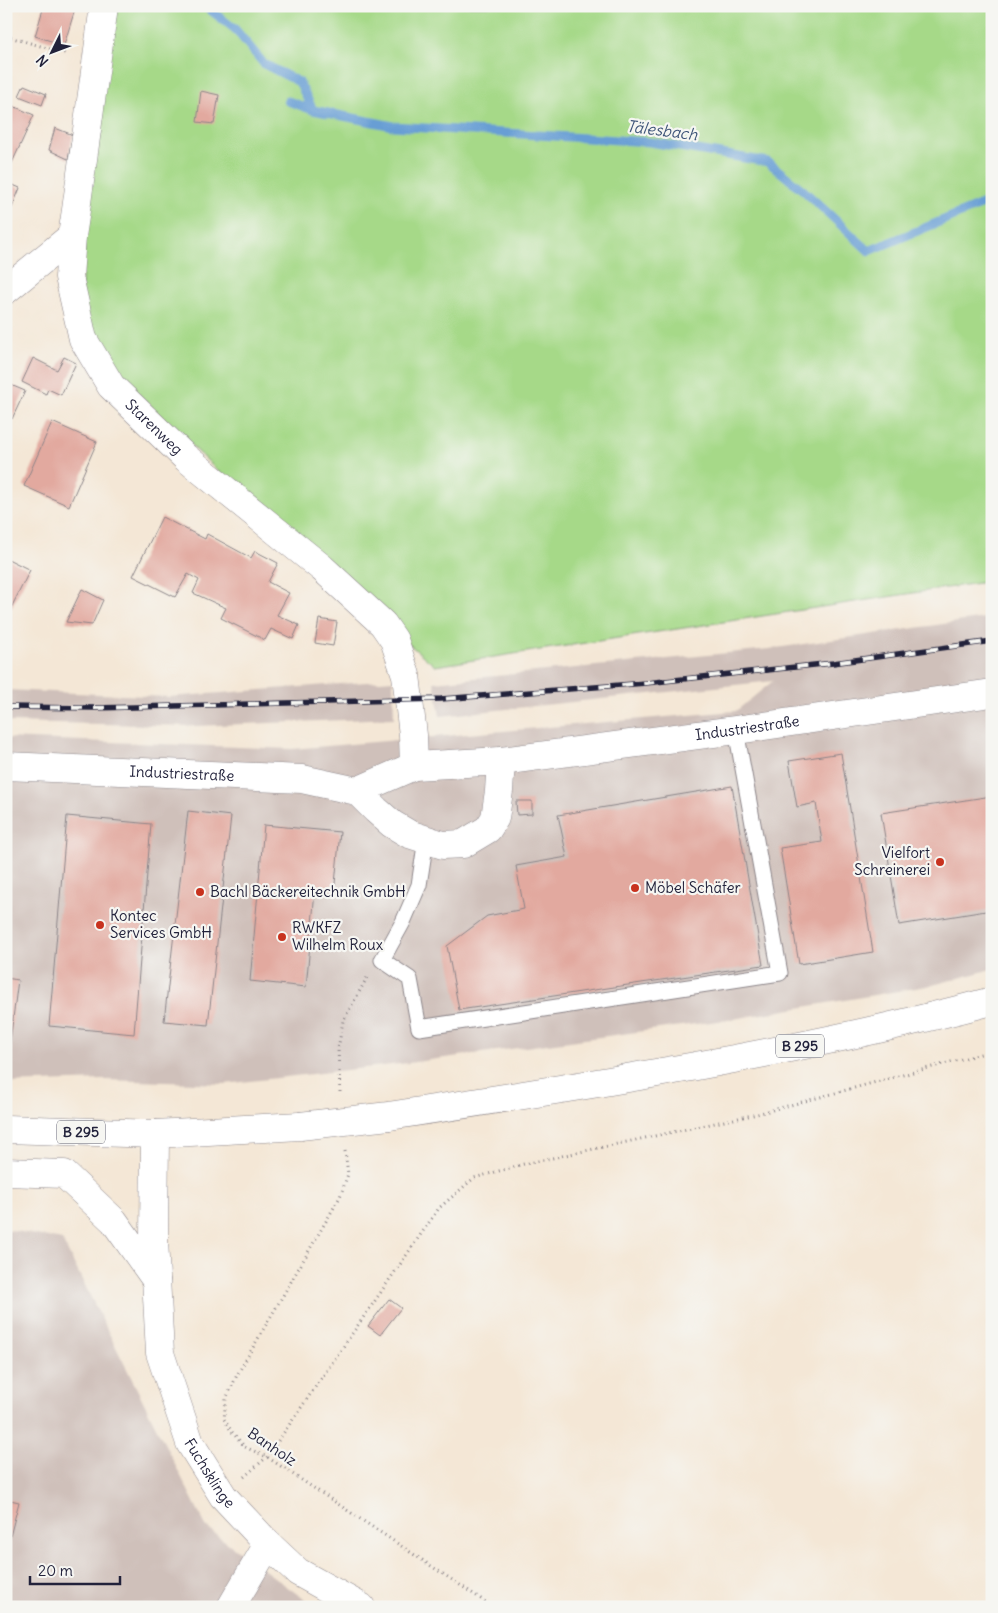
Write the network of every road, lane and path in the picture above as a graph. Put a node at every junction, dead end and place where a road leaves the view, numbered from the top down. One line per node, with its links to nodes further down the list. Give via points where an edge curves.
1 (104, 6): 3 (street, Starenweg)
2 (6, 36): 3 (path)
3 (96, 62): 4 (street, Starenweg)
4 (72, 236): 5 (street); 10 (street, Starenweg, via 68,277 82,339 111,386 186,458 329,574 383,624 394,640 406,674)
5 (6, 290)
6 (992, 693): 7 (street, Industriestraße)
7 (736, 730): 8 (street, Industriestraße); 13 (lane, via 780,973 419,1028 410,979)
8 (501, 761): 10 (street, Industriestraße); 12 (street, via 495,818 488,829 463,844 443,846)
9 (6, 766): 11 (street, Industriestraße, via 302,779)
10 (414, 766): 11 (street, Industriestraße)
11 (357, 791): 12 (street, via 392,824)
12 (426, 839): 13 (lane, via 419,886)
13 (382, 960): 16 (path, via 367,977 343,1020 338,1049)
14 (992, 1001): 18 (street, B 295, bridge, via 796,1046 606,1083 389,1116 300,1126)
15 (992, 1051): 22 (path, via 757,1114 524,1164 474,1178 439,1208)
16 (340, 1098)
17 (6, 1130): 18 (street, B 295)
18 (155, 1134): 21 (street, Fuchsklinge)
19 (345, 1146): 22 (path, Banholz, via 348,1174 340,1197 226,1399 224,1419 232,1432 245,1447)
20 (6, 1172): 21 (street, via 64,1174 114,1221)
21 (156, 1280): 23 (street, Fuchsklinge, via 160,1353 190,1443 223,1496)
22 (267, 1457): 26 (path, Banholz)
23 (268, 1544): 24 (street); 25 (street, Fuchsklinge, via 298,1572)
24 (231, 1607)
25 (361, 1607)
26 (493, 1607)

